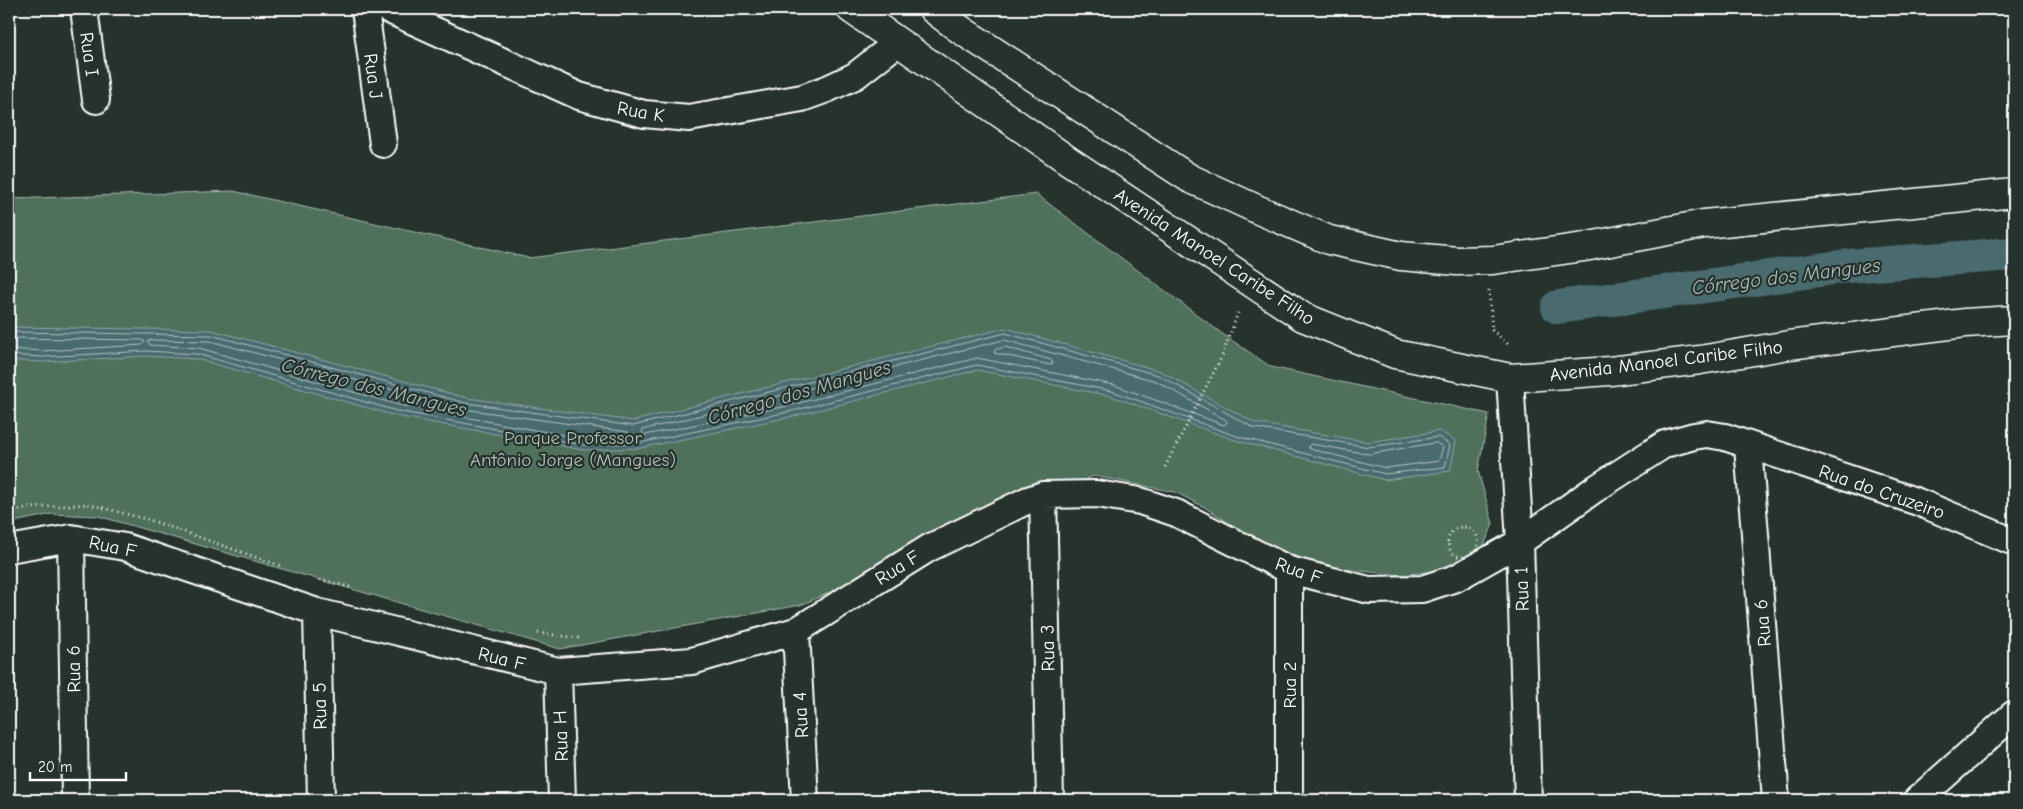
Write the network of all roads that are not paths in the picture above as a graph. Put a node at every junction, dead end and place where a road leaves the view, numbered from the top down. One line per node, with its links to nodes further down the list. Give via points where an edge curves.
1 (84, 9): 7 (street, Rua I)
2 (365, 9): 8 (street, Rua J)
3 (387, 9): 6 (street, Rua K, via 579,96 644,114 689,118 802,98 827,89 855,76)
4 (850, 9): 6 (main road, Avenida Manoel Caribe Filho)
5 (933, 9): 9 (main road, via 960,30 1189,178 1329,240 1401,256 1457,261 1493,260 1704,224)
6 (897, 43): 11 (main road, Avenida Manoel Caribe Filho, via 1303,317 1395,354)
7 (96, 100)
8 (384, 144)
9 (2014, 193)
10 (2014, 320): 11 (main road, Avenida Manoel Caribe Filho, via 1965,323 1619,370)
11 (1510, 378): 15 (street, Rua 1)
12 (1748, 446): 15 (street, Rua F, via 1707,434 1665,444); 16 (street, Rua do Cruzeiro, via 1918,502); 30 (street, Rua 6)
13 (1043, 495): 18 (street, Rua F, via 1097,494 1140,501 1176,513); 20 (street, Rua F, via 929,548); 27 (street, Rua 3)
14 (71, 538): 17 (street, Rua F); 19 (street, Rua F, via 125,547); 23 (street, Rua 6)
15 (1520, 542): 18 (street, Rua F, via 1456,578 1422,589 1369,590); 29 (street, Rua 1)
16 (2014, 542)
17 (9, 549)
18 (1289, 570): 28 (street, Rua 2)
19 (317, 612): 21 (street, Rua F); 24 (street, Rua 5)
20 (796, 631): 21 (street, Rua F, via 692,661); 26 (street, Rua 4)
21 (558, 671): 25 (street, Rua H)
22 (2014, 714): 31 (street)
23 (75, 800)
24 (321, 800)
25 (562, 800)
26 (805, 800)
27 (1050, 800)
28 (1289, 800)
29 (1528, 800)
30 (1776, 800)
31 (1917, 800)

